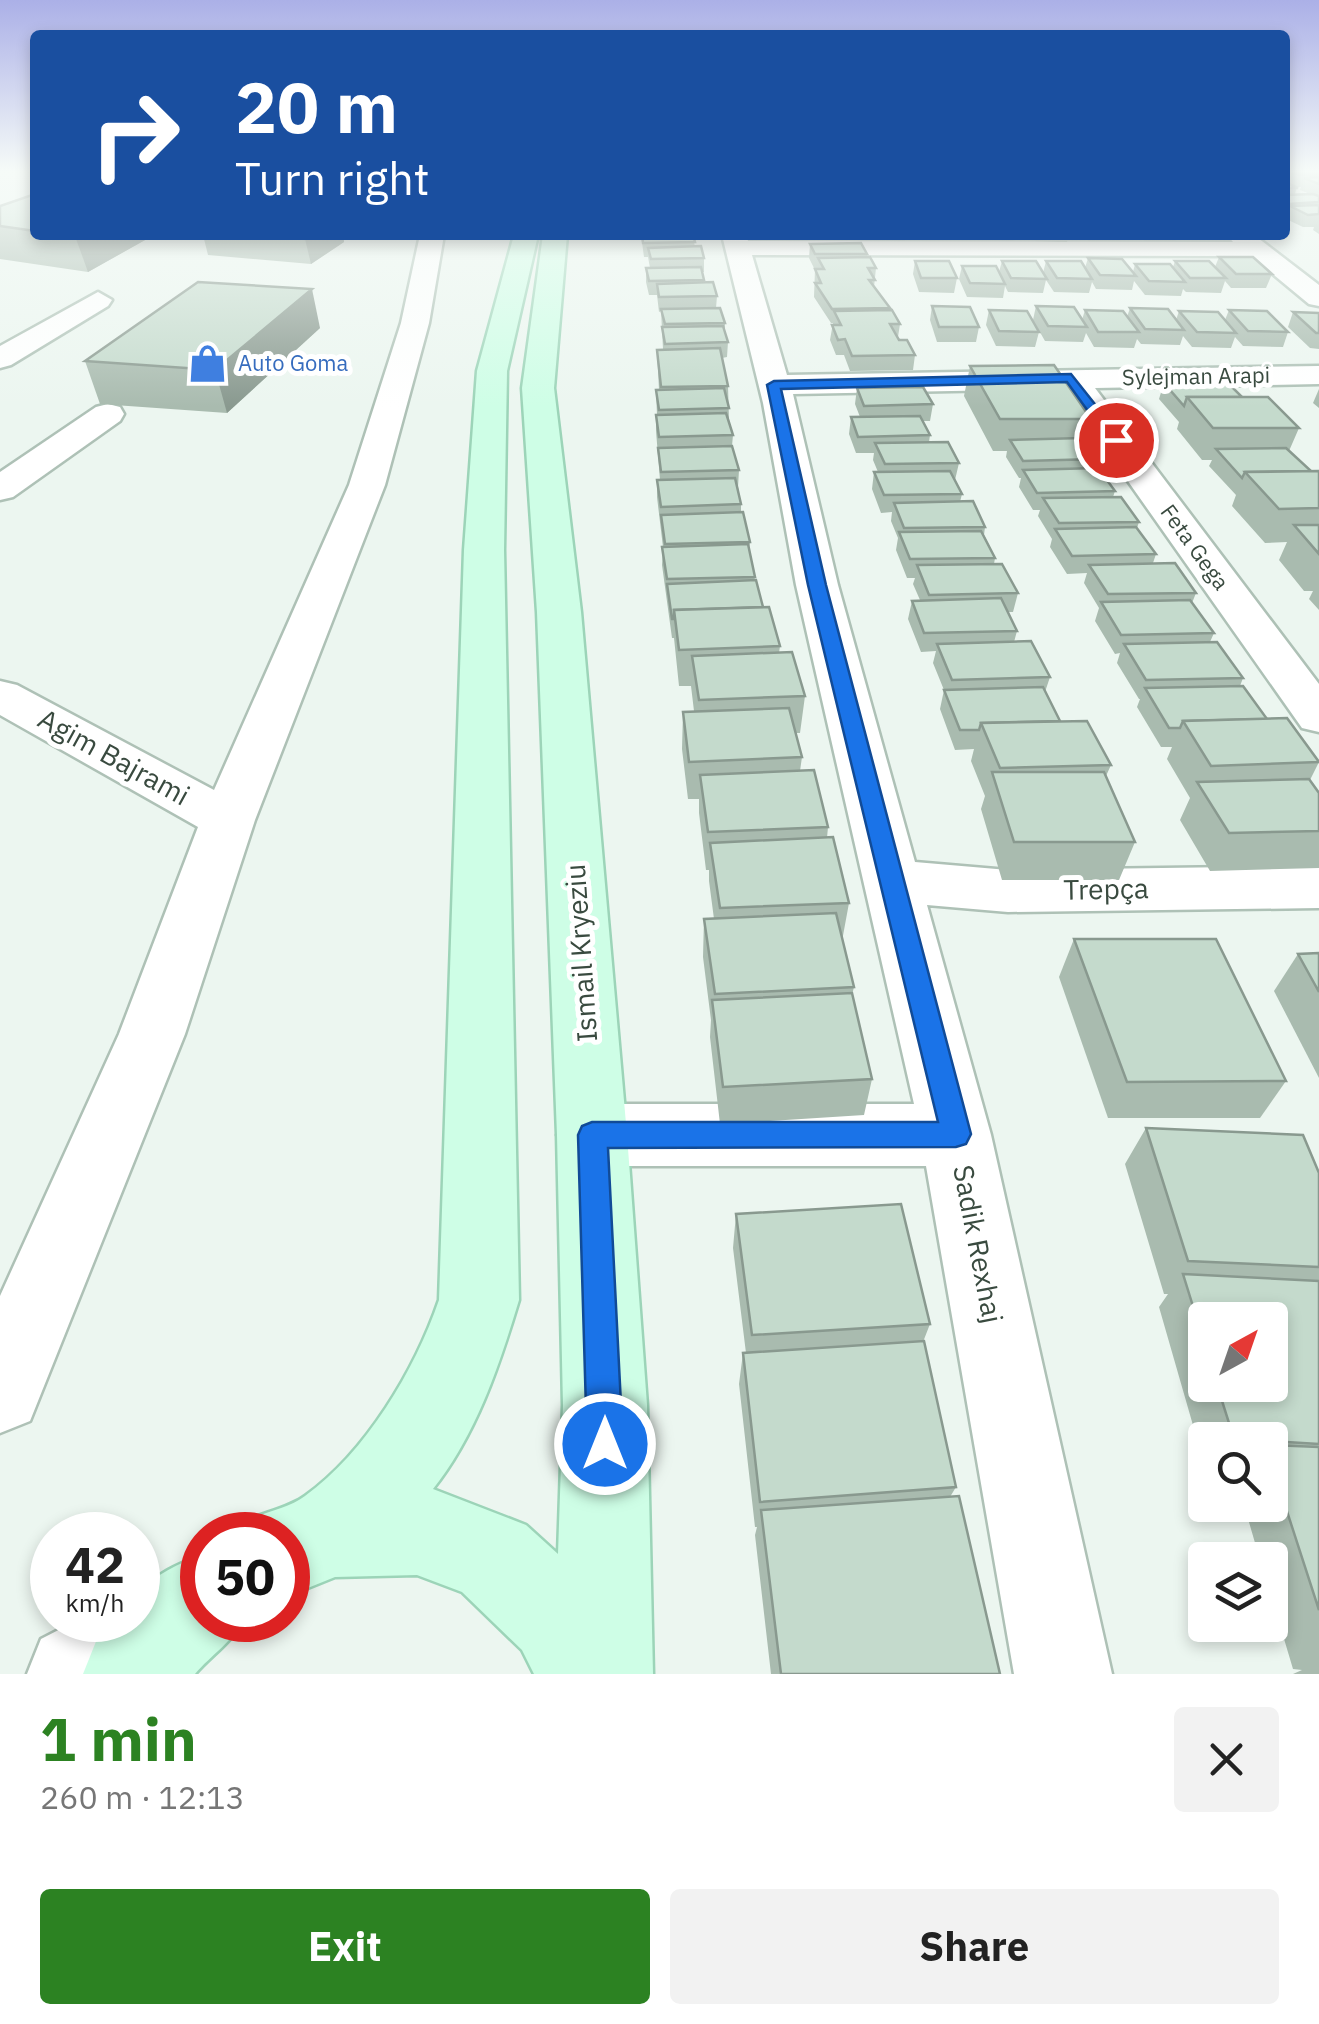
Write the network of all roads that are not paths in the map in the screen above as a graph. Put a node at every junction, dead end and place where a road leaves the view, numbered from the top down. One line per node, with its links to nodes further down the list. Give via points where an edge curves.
1 (429, 250): 16 (street, via 416,323 367,485)
2 (522, 250): 22 (main road, via 492,371 484,550 479,1300 440,1407 398,1468)
3 (553, 250): 20 (main road, Ismail Kryeziu, via 538,388)
4 (738, 250): 11 (street, Sadik Rexhaj)
5 (1258, 250): 6 (street)
6 (1319, 298)
7 (98, 300): 8 (street)
8 (0, 359)
9 (1319, 375): 10 (street, Sylejman Arapi)
10 (1071, 378): 11 (street, Sylejman Arapi); 15 (street, Feta Gega)
11 (774, 385): 17 (street, Sadik Rexhaj)
12 (108, 414): 13 (street)
13 (0, 489)
14 (0, 695): 16 (street, Agim Bajrami)
15 (1319, 717)
16 (228, 820): 21 (street, via 152,1034)
17 (893, 881): 18 (street, Trepça, via 1008,891); 19 (street, Sadik Rexhaj)
18 (1319, 886)
19 (956, 1134): 20 (street); 27 (street, Sadik Rexhaj)
20 (592, 1135): 26 (main road, Ismail Kryeziu, via 606,1405)
21 (0, 1390)
22 (311, 1541): 25 (main road, via 417,1529 493,1558 556,1616)
23 (171, 1632): 24 (street)
24 (76, 1674)
25 (587, 1674)
26 (604, 1674)
27 (1063, 1674)

